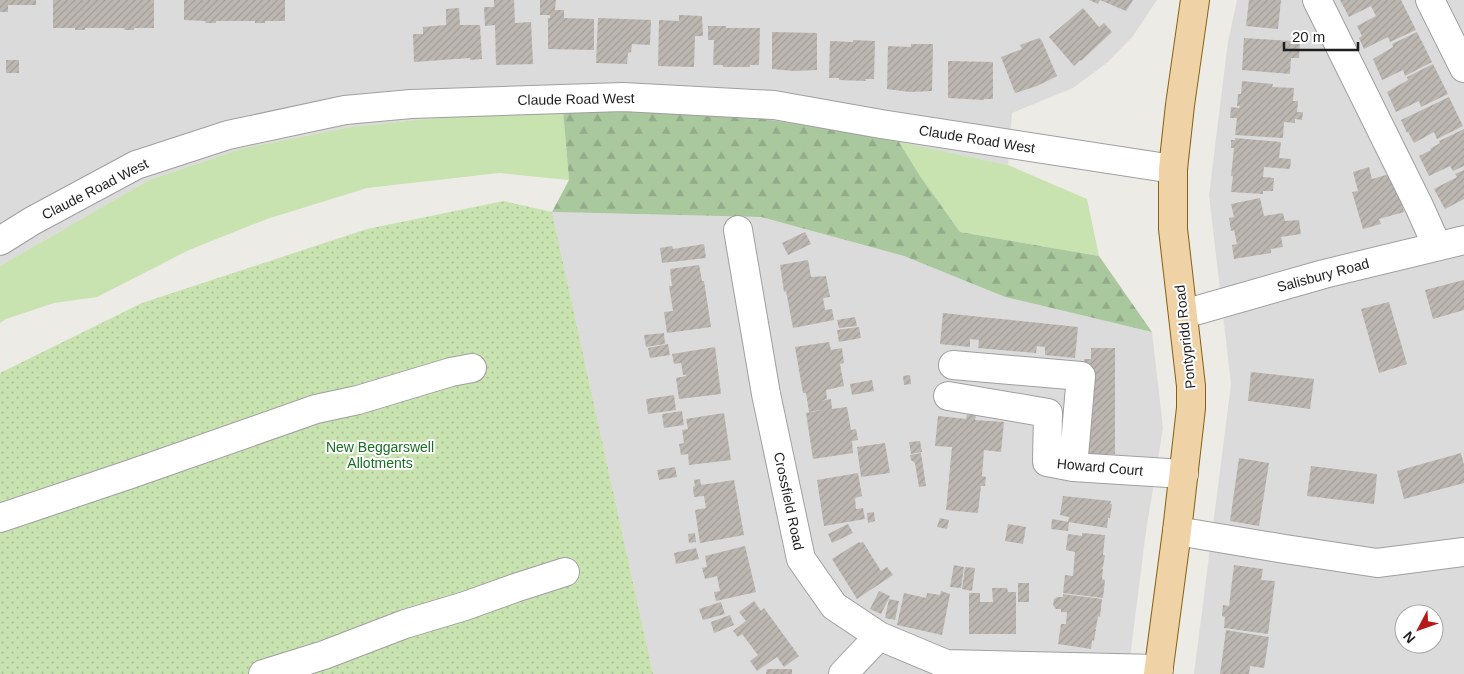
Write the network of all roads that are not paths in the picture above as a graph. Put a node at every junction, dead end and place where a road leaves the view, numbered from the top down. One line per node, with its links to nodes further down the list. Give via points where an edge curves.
1 (1195, 0): 5 (main road, Pontypridd Road)
2 (1317, 0): 9 (street)
3 (1430, 0): 4 (street)
4 (1464, 68)
5 (1173, 169): 8 (street, Claude Road West, via 774,105 623,97 412,104 345,110 228,135 136,165); 10 (main road, Pontypridd Road, via 1173,229)
6 (738, 230): 20 (street, Crossfield Road, via 766,394 801,559 834,606)
7 (1464, 240): 9 (street, Salisbury Road)
8 (0, 241)
9 (1437, 246): 10 (street, Salisbury Road)
10 (1184, 314): 15 (main road, Pontypridd Road, via 1191,386)
11 (953, 364): 14 (street, via 1081,376)
12 (472, 368): 16 (street, via 316,409)
13 (948, 396): 14 (street, Howard Court, via 1048,413 1047,462)
14 (1073, 467): 15 (street, Howard Court)
15 (1184, 474): 17 (main road, Pontypridd Road)
16 (0, 518)
17 (1177, 531): 18 (street, via 1377,563); 21 (main road, Pontypridd Road)
18 (1464, 552)
19 (565, 572): 22 (street)
20 (879, 636): 21 (street, Crossfield Road, via 946,664); 23 (street)
21 (1159, 672)
22 (263, 674)
23 (843, 674)

